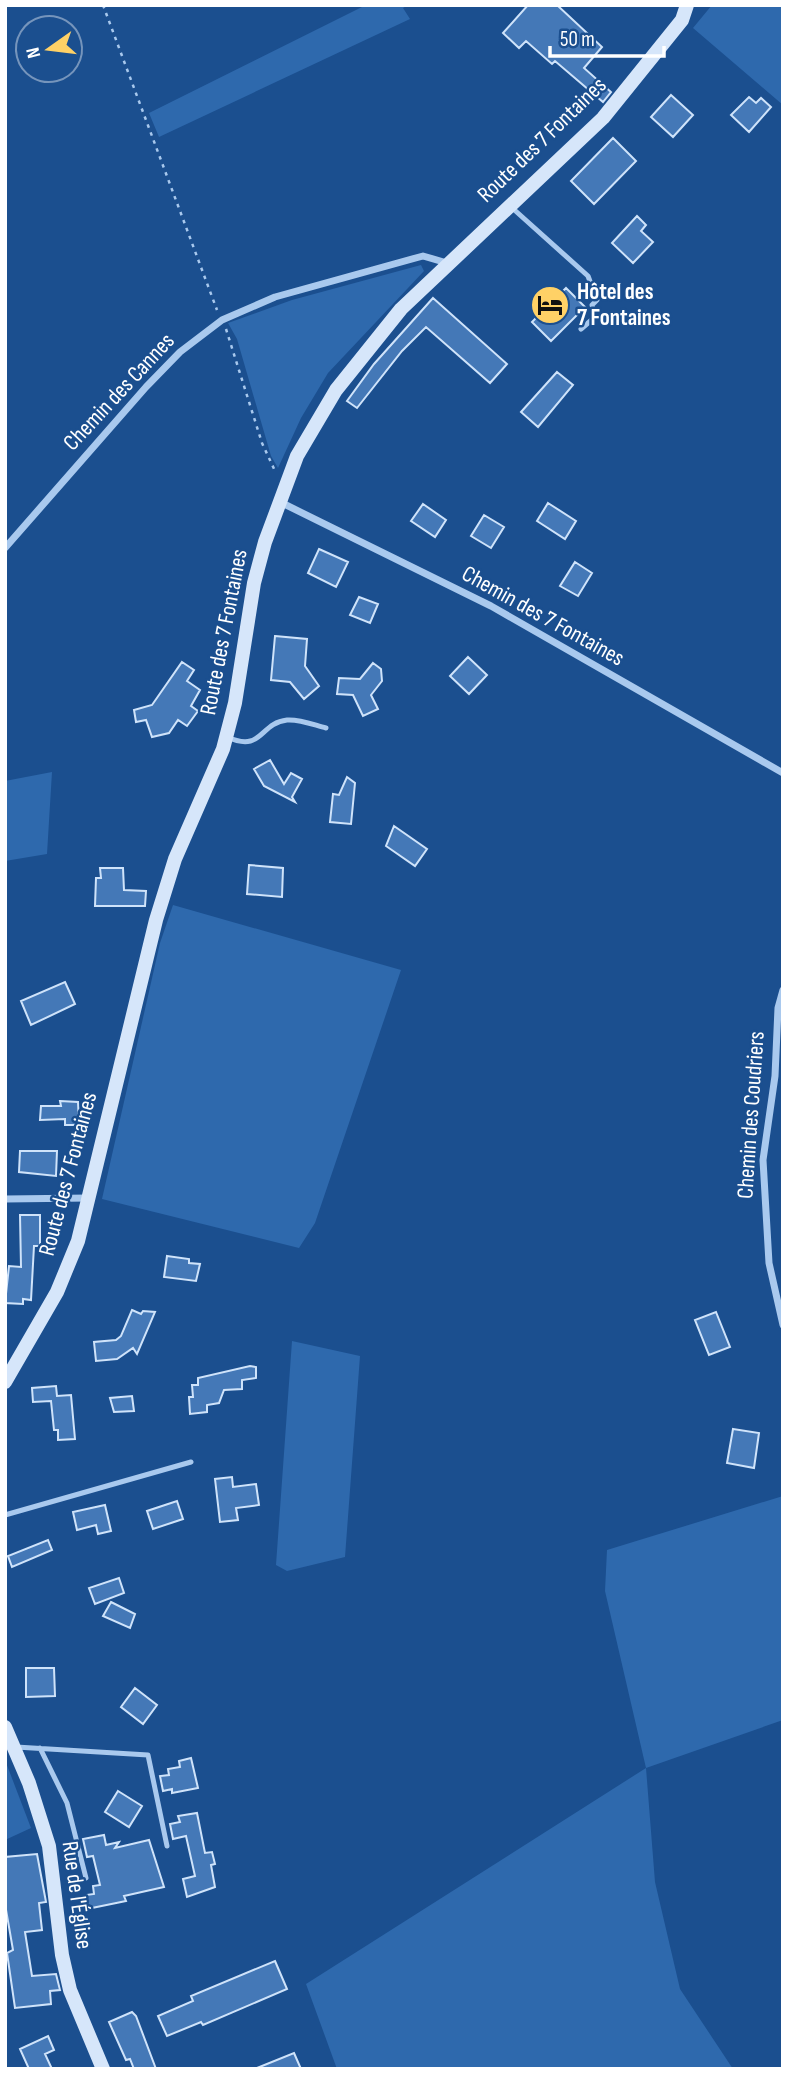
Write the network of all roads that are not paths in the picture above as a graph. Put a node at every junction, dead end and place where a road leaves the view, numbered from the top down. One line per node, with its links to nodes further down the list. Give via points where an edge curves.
1 (687, 5): 2 (street, Route des 7 Fontaines, via 682,20 603,118)
2 (509, 205): 3 (street, Route des 7 Fontaines); 4 (lane, via 588,276 597,300 592,305 595,317)
3 (447, 263): 5 (street, Route des 7 Fontaines, via 383,330 336,390 312,428); 6 (street, Chemin des Cannes, via 423,256 275,297 222,320 180,352 146,387)
4 (581, 329)
5 (280, 502): 8 (street, Route des 7 Fontaines, via 254,583); 9 (street, Chemin des 7 Fontaines, via 491,606)
6 (5, 548)
7 (326, 728): 8 (lane, via 290,720 275,724 253,742)
8 (226, 737): 11 (street, Route des 7 Fontaines, via 175,859 156,920)
9 (783, 773)
10 (783, 990): 13 (street, Chemin des Coudriers, via 762,1160 769,1263)
11 (91, 1198): 12 (street); 14 (street, Route des 7 Fontaines, via 57,1292)
12 (5, 1199)
13 (783, 1325)
14 (5, 1382)
15 (191, 1462): 16 (lane)
16 (5, 1515)
17 (5, 1727): 18 (street, Rue de l'Église)
18 (14, 1747): 19 (lane); 22 (street, Rue de l'Église, via 49,1846 65,1973)
19 (40, 1748): 20 (lane, via 148,1755); 21 (lane, via 67,1803)
20 (167, 1846)
21 (86, 1878)
22 (103, 2069)

